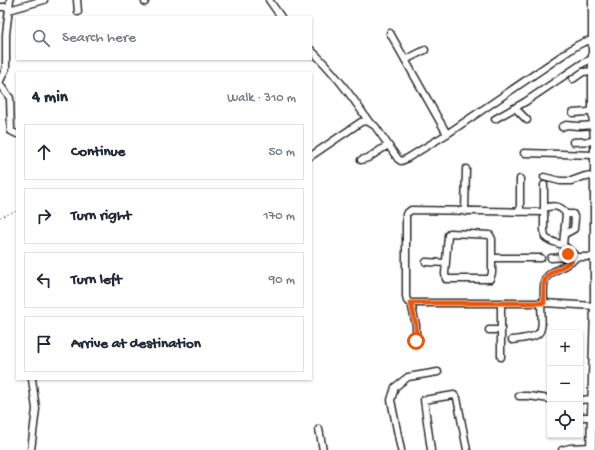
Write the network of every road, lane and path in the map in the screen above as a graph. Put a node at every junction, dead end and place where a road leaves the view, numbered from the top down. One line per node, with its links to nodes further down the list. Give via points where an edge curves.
1 (44, 0): 6 (street)
2 (77, 0): 7 (street)
3 (269, 0): 8 (street)
4 (593, 0): 10 (main road)
5 (0, 6): 6 (street)
6 (10, 6): 17 (street, via 6,34 6,68)
7 (78, 12)
8 (280, 16)
9 (390, 33): 14 (street)
10 (593, 40): 13 (main road); 28 (street, via 576,46)
11 (425, 50): 14 (street)
12 (312, 51): 24 (street, via 332,71)
13 (594, 58): 15 (main road); 19 (street)
14 (405, 60): 28 (street)
15 (593, 71): 16 (street, via 583,72); 20 (main road)
16 (573, 79)
17 (0, 81)
18 (0, 85): 27 (street, via 10,98 11,131)
19 (514, 108): 22 (street); 23 (street)
20 (593, 111): 21 (street); 25 (main road)
21 (573, 113)
22 (495, 120)
23 (527, 120)
24 (369, 122): 31 (street, via 375,126); 33 (street, via 361,122)
25 (594, 125): 26 (street, via 566,125); 29 (main road)
26 (562, 128)
27 (16, 134)
28 (447, 134): 31 (street, via 401,161)
29 (595, 141): 30 (street); 34 (main road)
30 (573, 142)
31 (388, 145): 35 (street)
32 (524, 153): 34 (street)
33 (312, 155)
34 (595, 155): 38 (main road)
35 (361, 160)
36 (466, 168): 43 (street)
37 (544, 177): 38 (street, via 571,181 585,176)
38 (595, 177): 48 (main road)
39 (520, 179): 44 (street)
40 (544, 185): 41 (street)
41 (544, 210): 44 (street); 46 (street, via 545,238); 46 (street, via 557,206 566,214 573,214 574,229 565,234)
42 (16, 212): 45 (path)
43 (465, 212): 44 (street); 54 (street, via 412,210 406,214 406,299)
44 (520, 212)
45 (0, 217)
46 (563, 245): 47 (street, via 568,247)
47 (571, 257): 48 (street); 51 (street); 56 (street, via 565,267 545,278)
48 (595, 257): 57 (main road)
49 (492, 258): 50 (street); 53 (street, via 489,280 448,279 445,277); 53 (street, via 490,235 450,233 447,237)
50 (540, 258)
51 (551, 258)
52 (426, 262): 53 (street)
53 (446, 263)
54 (411, 303): 55 (street); 61 (street, via 416,325)
55 (501, 303): 56 (street); 59 (street)
56 (542, 303): 57 (street); 60 (street, via 539,334)
57 (595, 306): 67 (main road)
58 (489, 330): 59 (street)
59 (501, 330): 62 (street)
60 (512, 340)
61 (416, 341)
62 (501, 357)
63 (438, 372): 75 (street, via 408,377 395,387 391,400)
64 (32, 380): 73 (street, via 36,409)
65 (519, 396): 66 (street)
66 (547, 399)
67 (592, 399): 68 (street); 70 (main road)
68 (583, 400)
69 (583, 417): 70 (street)
70 (592, 417): 72 (main road)
71 (319, 429): 74 (street)
72 (591, 449): 78 (street)
73 (31, 450)
74 (323, 450)
75 (401, 450)
76 (431, 450): 77 (street, via 424,400 454,395)
77 (467, 450)
78 (562, 450)

